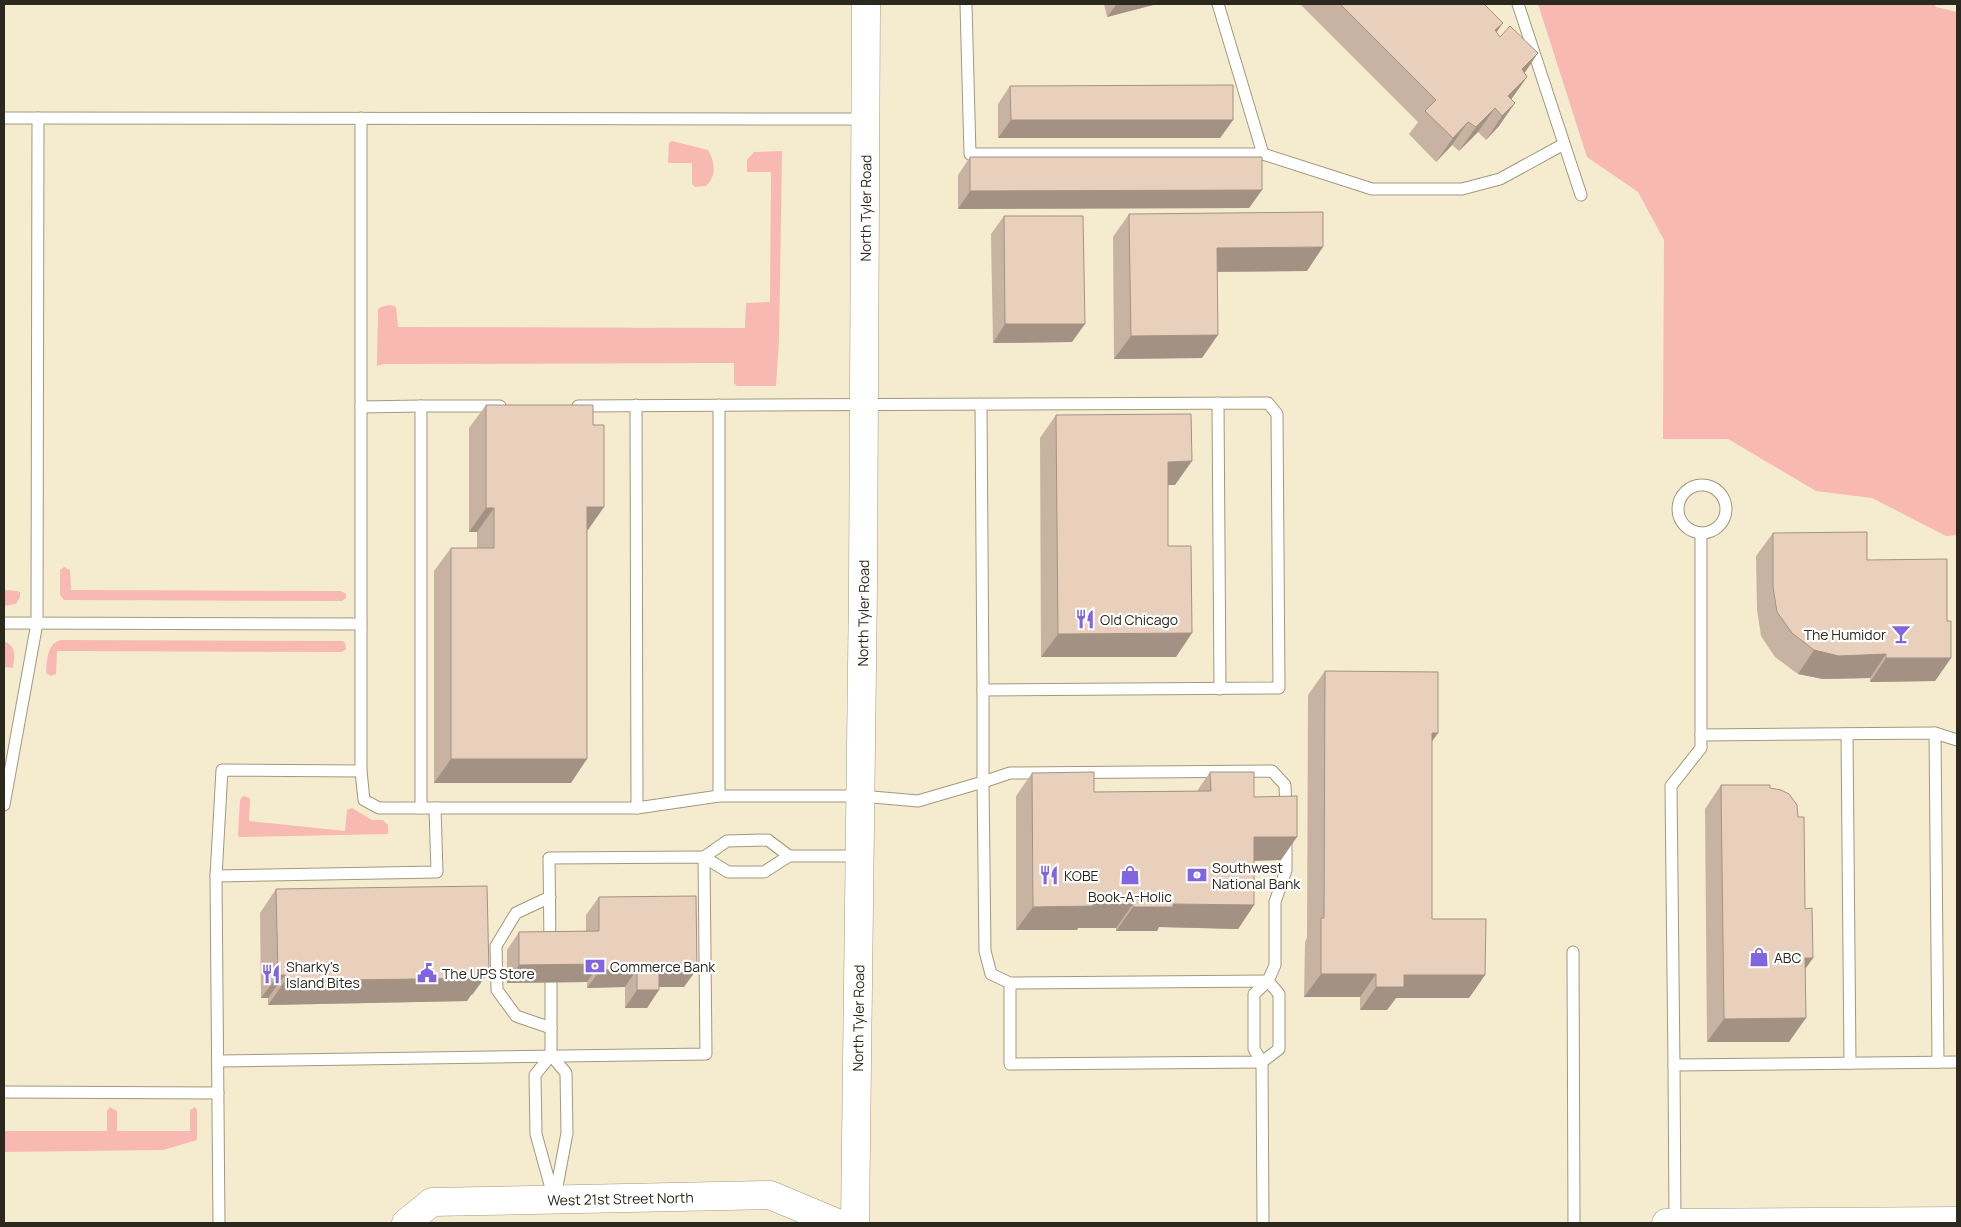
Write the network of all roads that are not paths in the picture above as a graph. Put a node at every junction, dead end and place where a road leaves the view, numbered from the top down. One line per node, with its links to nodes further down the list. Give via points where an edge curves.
1 (866, 4): 8 (main road, North Tyler Road)
2 (966, 4): 10 (lane, via 970,154)
3 (1218, 4): 10 (lane)
4 (1518, 4): 9 (lane)
5 (4, 118): 6 (lane)
6 (38, 118): 7 (lane); 23 (lane)
7 (361, 118): 8 (lane); 20 (lane)
8 (865, 119): 13 (main road, North Tyler Road)
9 (1564, 144): 10 (lane, via 1500,179 1462,189 1372,189); 11 (lane)
10 (1263, 154)
11 (1580, 195)
12 (1218, 403): 14 (lane); 25 (lane); 25 (lane, via 1268,403 1277,414 1279,679 1279,688)
13 (864, 404): 14 (lane); 15 (lane); 34 (main road, North Tyler Road)
14 (981, 404): 26 (lane)
15 (719, 405): 19 (lane); 33 (lane)
16 (421, 406): 17 (lane); 20 (lane); 36 (lane)
17 (509, 406)
18 (568, 406): 19 (lane)
19 (636, 406): 38 (lane)
20 (361, 407): 24 (lane)
21 (1701, 533): 21 (lane, via 1718,526 1726,509 1719,492 1702,485 1693,486 1685,492 1678,508 1684,525); 29 (lane)
22 (4, 623): 23 (lane)
23 (37, 624): 24 (lane); 35 (lane)
24 (361, 624): 31 (lane)
25 (1220, 689): 26 (lane)
26 (983, 690): 32 (lane)
27 (1935, 733): 28 (lane); 30 (lane); 53 (lane)
28 (1847, 734): 29 (lane); 55 (lane)
29 (1701, 735): 56 (lane, via 1701,748 1671,786)
30 (1957, 740)
31 (361, 771): 36 (lane, via 364,800 378,808); 42 (lane, via 222,770)
32 (983, 782): 34 (lane, via 918,801); 46 (lane, via 1010,773 1272,771 1285,785 1286,870 1275,902 1275,965); 48 (lane, via 984,951 991,974)
33 (719, 796): 34 (lane); 38 (lane)
34 (861, 796): 40 (main road, North Tyler Road)
35 (4, 805)
36 (421, 808): 37 (lane)
37 (436, 808): 38 (lane); 42 (lane, via 437,872)
38 (637, 808)
39 (790, 856): 40 (lane); 41 (lane, via 764,872 728,872); 41 (lane, via 768,840 727,841)
40 (861, 856): 64 (main road, North Tyler Road)
41 (704, 857): 43 (lane, via 549,858); 50 (lane, via 706,1054)
42 (216, 876): 51 (lane)
43 (550, 897): 44 (lane); 49 (lane, via 516,913 496,946 497,990 516,1016)
44 (550, 950)
45 (1573, 952): 66 (lane)
46 (1268, 982): 48 (lane); 52 (lane, via 1254,994 1254,1049); 52 (lane, via 1279,994 1279,1049)
47 (550, 983): 49 (lane)
48 (1010, 983): 52 (lane, via 1010,1064)
49 (551, 1028): 50 (lane)
50 (551, 1055): 51 (lane); 59 (lane, via 566,1074 567,1133); 59 (lane, via 535,1075 536,1134)
51 (218, 1061): 58 (lane)
52 (1262, 1062): 65 (lane)
53 (1938, 1062): 54 (lane); 55 (lane)
54 (1957, 1062)
55 (1850, 1063): 56 (lane)
56 (1674, 1065): 68 (lane)
57 (4, 1092): 58 (lane)
58 (218, 1093): 61 (lane)
59 (554, 1199): 62 (main road, West 21st Street North, via 432,1202); 63 (main road, West 21st Street North, via 770,1195)
60 (1957, 1221): 68 (main road)
61 (219, 1223)
62 (406, 1223)
63 (837, 1223)
64 (855, 1223)
65 (1263, 1223)
66 (1574, 1223)
67 (1666, 1223): 68 (main road)
68 (1675, 1223)

